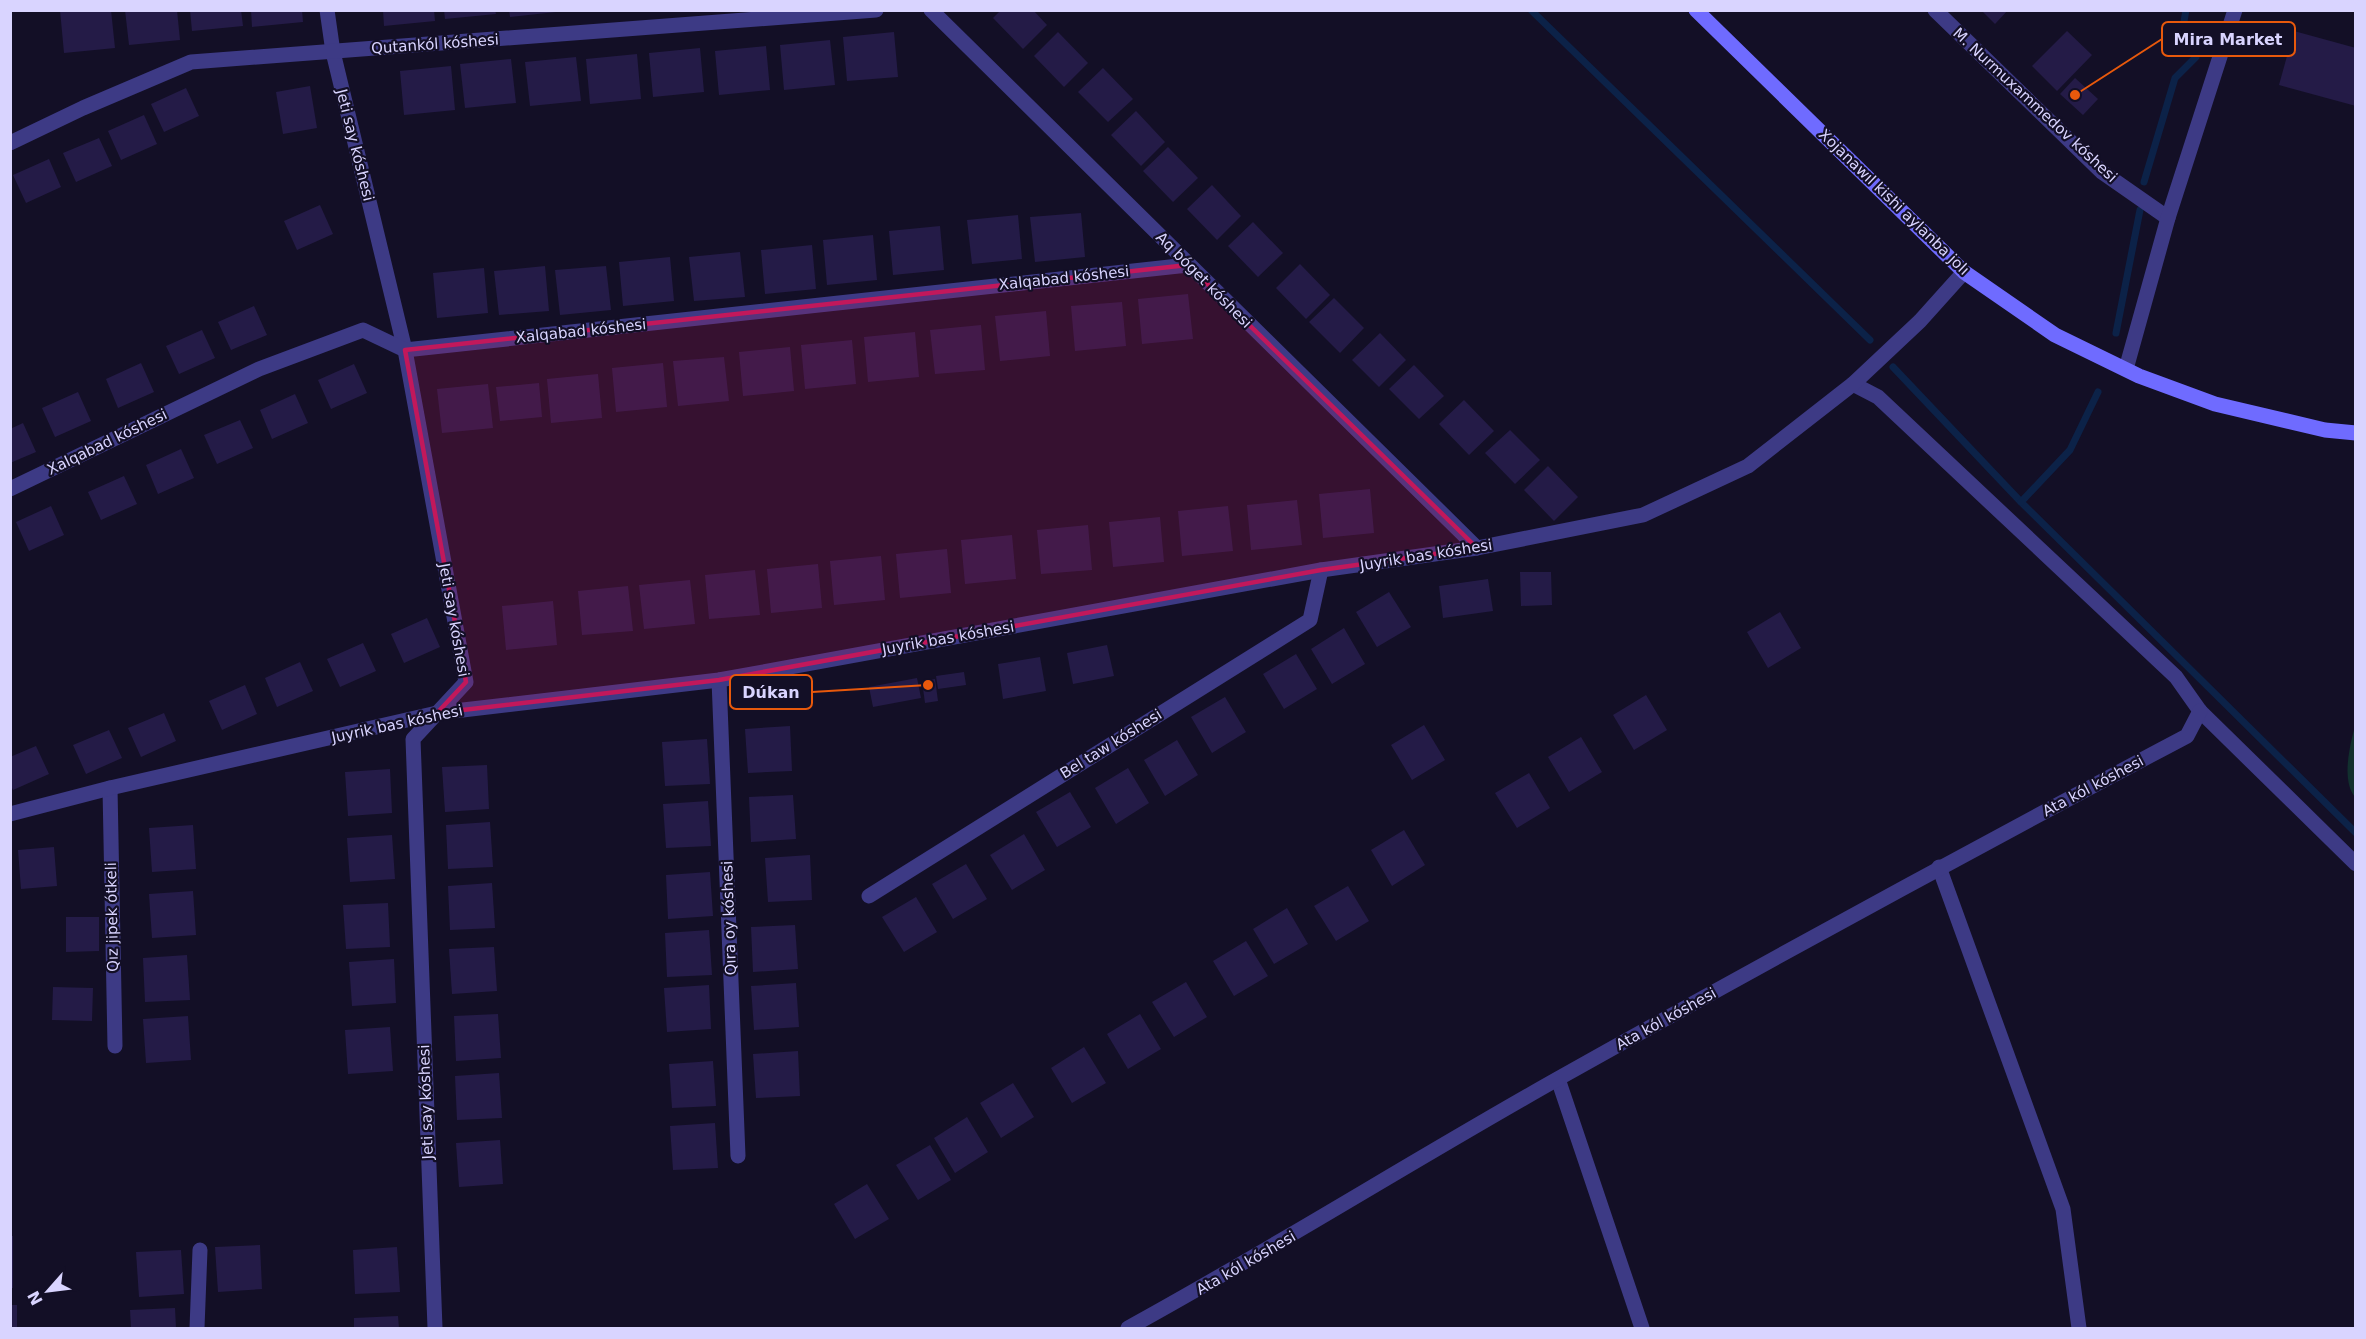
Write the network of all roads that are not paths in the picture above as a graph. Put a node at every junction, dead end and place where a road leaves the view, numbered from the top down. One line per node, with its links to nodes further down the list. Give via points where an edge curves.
1 (327, 10): 7 (street, Jeti say kóshesi)
2 (876, 10): 7 (street, Qutankól kóshesi)
3 (931, 10): 10 (street, Aq bóget kóshesi)
4 (1696, 10): 11 (main road, Xojanawıl kishi aylanba jolı)
5 (1935, 10): 9 (street, M. Nurmuxammedov kóshesi, via 2102,172)
6 (2235, 10): 9 (street)
7 (333, 52): 8 (street, Qutankól kóshesi, via 190,62); 12 (street, Jeti say kóshesi)
8 (10, 143)
9 (2168, 218): 13 (street)
10 (1188, 265): 12 (street, Xalqabad kóshesi); 17 (street, Aq bóget kóshesi)
11 (1964, 272): 13 (main road, Xojanawıl kishi aylanba jolı, via 2055,335); 14 (street, Juyrik bas kóshesi, via 1920,321)
12 (405, 350): 16 (street, Xalqabad kóshesi, via 363,330 259,369); 21 (street, Jeti say kóshesi, via 466,682)
13 (2126, 369): 15 (main road, Xojanawıl kishi aylanba jolı, via 2215,404 2325,430)
14 (1853, 384): 17 (street, Juyrik bas kóshesi, via 1749,466 1643,515); 20 (street, via 1878,397 2134,637 2176,677)
15 (2355, 433)
16 (10, 489)
17 (1477, 548): 18 (street, Juyrik bas kóshesi)
18 (1321, 570): 19 (street, Juyrik bas kóshesi); 26 (street, Bel taw kóshesi, via 1310,620)
19 (719, 680): 21 (street, Juyrik bas kóshesi); 29 (street, Qıra oy kóshesi)
20 (2200, 711): 24 (street); 25 (street, Ata kól kóshesi, via 2187,736)
21 (437, 713): 22 (street, Juyrik bas kóshesi); 32 (street, Jeti say kóshesi, via 413,739)
22 (110, 788): 23 (street, Juyrik bas kóshesi); 27 (street, Qız jipek ótkeli)
23 (10, 814)
24 (2355, 864)
25 (1940, 867): 28 (street, Ata kól kóshesi); 35 (street, via 2063,1209)
26 (869, 896)
27 (115, 1046)
28 (1558, 1079): 33 (street, Ata kól kóshesi); 34 (street)
29 (738, 1156)
30 (200, 1250): 31 (street)
31 (197, 1329)
32 (435, 1329)
33 (1128, 1329)
34 (1642, 1329)
35 (2079, 1329)

